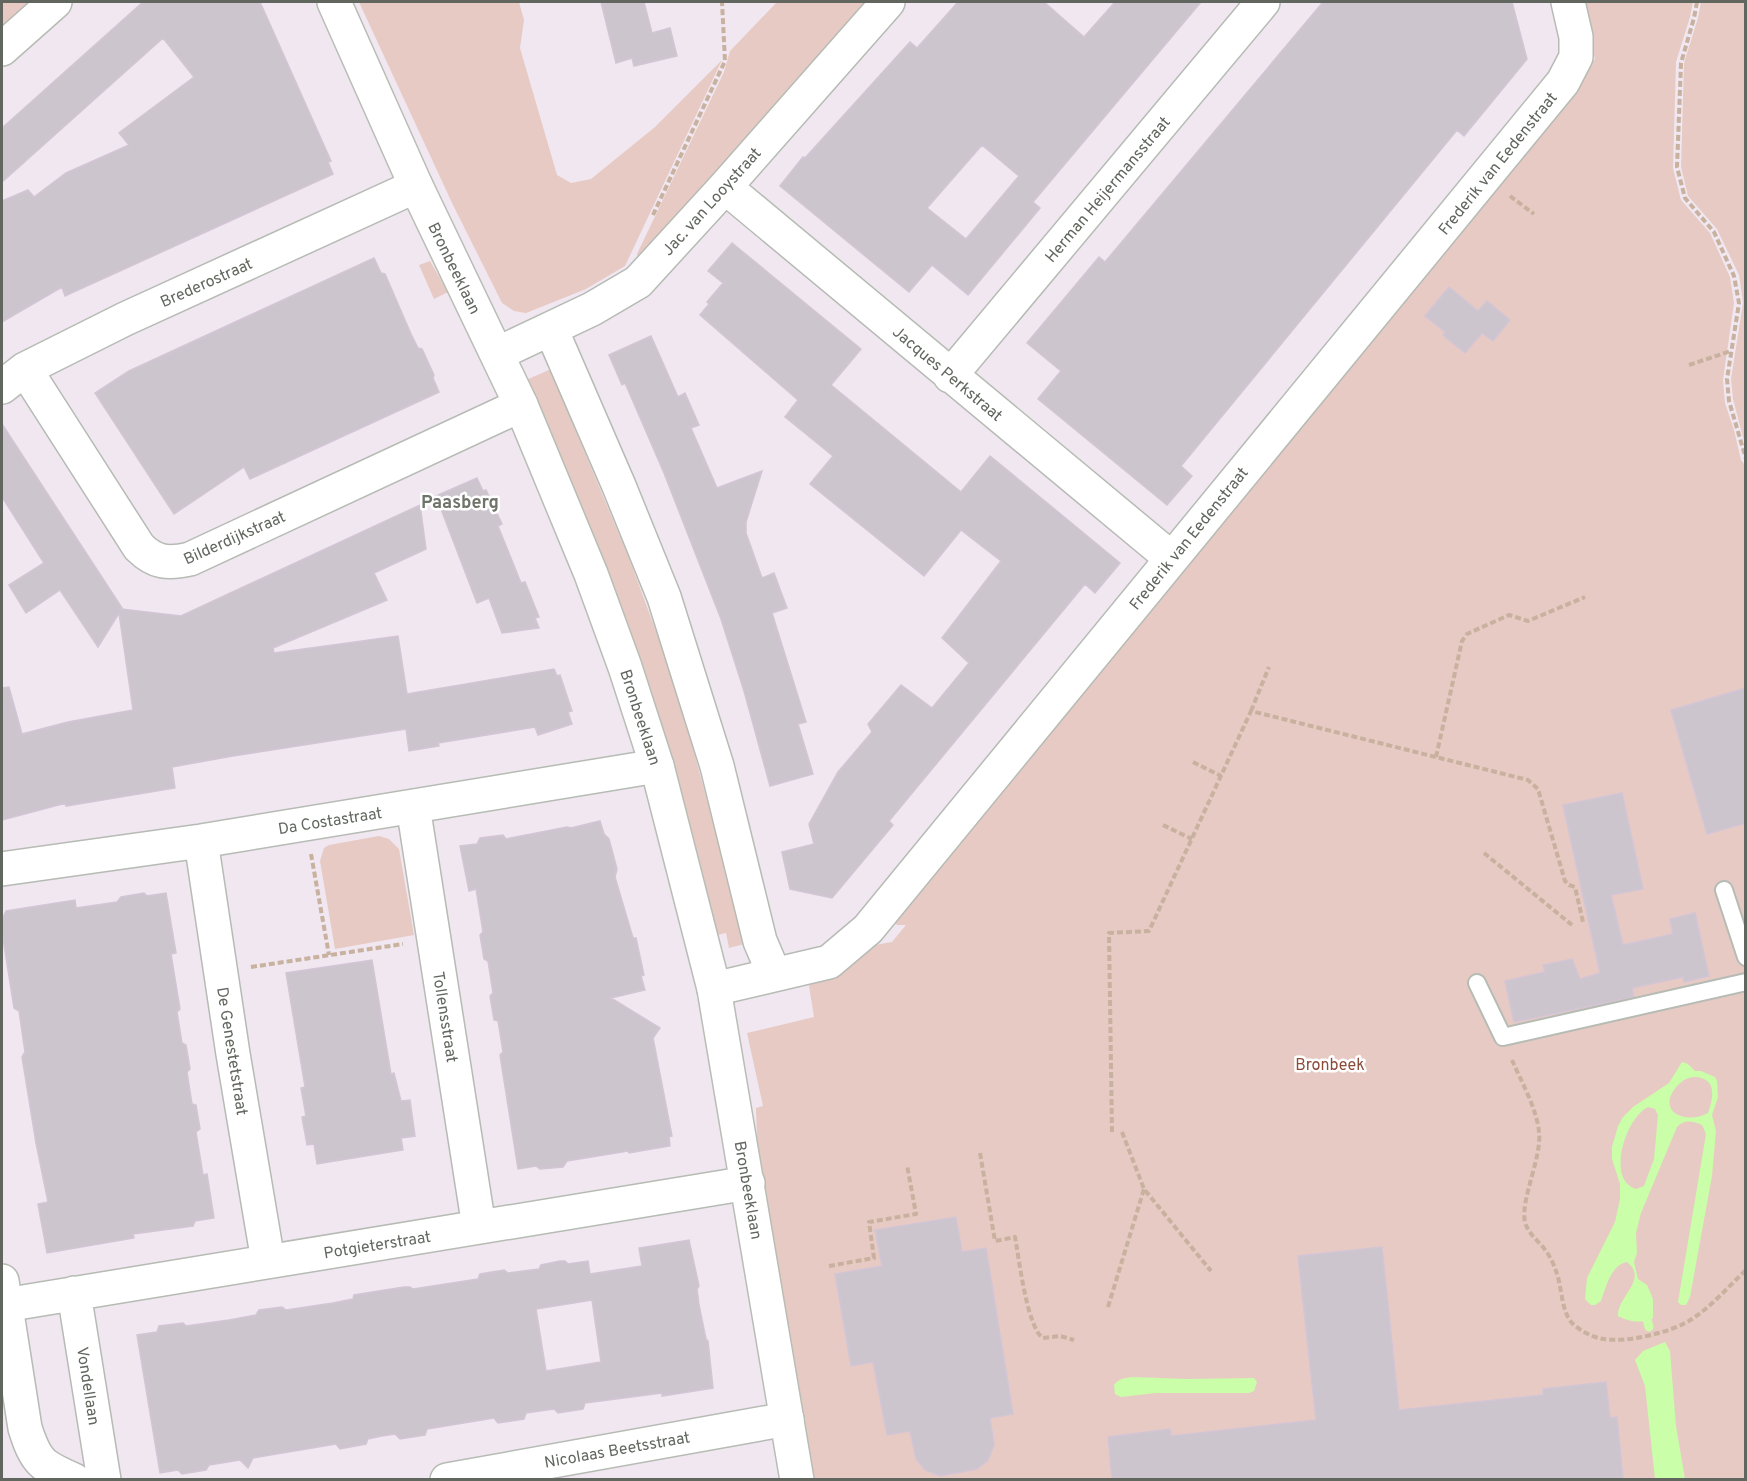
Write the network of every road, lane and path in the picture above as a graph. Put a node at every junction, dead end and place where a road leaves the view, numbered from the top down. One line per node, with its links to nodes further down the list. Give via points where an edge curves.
1 (55, 2): 8 (street)
2 (334, 2): 9 (street, Bronbeeklaan)
3 (722, 2): 13 (path, via 725,61)
4 (888, 2): 10 (street, Jac. van Looystraat)
5 (1263, 2): 18 (street, Herman Heijermansstraat)
6 (1568, 2): 22 (street, Frederik van Eedenstraat, via 1576,57 1563,82)
7 (1697, 2): 15 (path, via 1681,63 1677,167 1685,198 1714,232 1734,276 1739,303)
8 (2, 49)
9 (416, 186): 16 (street, Bronbeeklaan); 19 (street, Brederostraat, via 124,318)
10 (725, 188): 14 (street, Jac. van Looystraat, via 638,282); 18 (street, Jacques Perkstraat)
11 (1507, 194): 12 (path)
12 (1534, 214)
13 (652, 216)
14 (551, 329): 16 (street, Jac. van Looystraat); 44 (street, via 664,597 717,766 760,940)
15 (1731, 351): 17 (path); 21 (path, via 1729,401)
16 (497, 354): 20 (street, Bronbeeklaan)
17 (1689, 365)
18 (950, 376): 22 (street, Jacques Perkstraat)
19 (13, 378): 20 (street, Bilderdijkstraat, via 139,547 160,562 174,563)
20 (521, 405): 28 (street, Bronbeeklaan, via 591,574)
21 (1746, 459)
22 (1171, 558): 44 (street, Frederik van Eedenstraat, via 868,928 829,962)
23 (1585, 597): 26 (path, via 1528,621 1509,615 1467,634 1462,641)
24 (1269, 668): 25 (path)
25 (1251, 711): 26 (path); 29 (path)
26 (1436, 757): 38 (path, via 1528,780 1538,789 1565,881 1575,887)
27 (1193, 762): 29 (path)
28 (657, 766): 30 (street, Da Costastraat); 47 (street, Bronbeeklaan)
29 (1221, 776): 33 (path)
30 (413, 806): 31 (street, Da Costastraat); 40 (street, Tollensstraat)
31 (306, 824): 34 (street, Da Costastraat); 41 (path)
32 (1163, 825): 33 (path)
33 (1192, 839): 49 (path, via 1149,931 1109,933)
34 (201, 841): 36 (street, Da Costastraat); 43 (street, De Genestetstraat)
35 (1484, 853): 39 (path)
36 (2, 870)
37 (1724, 890): 42 (lane)
38 (1583, 922)
39 (1572, 926)
40 (434, 939): 41 (path); 55 (street, Tollensstraat)
41 (329, 955): 43 (path)
42 (1746, 957)
43 (221, 972): 56 (street, De Genestetstraat)
44 (774, 974): 47 (street, Frederik van Eedenstraat)
45 (1746, 982): 48 (lane)
46 (1477, 983): 48 (lane)
47 (714, 989): 53 (street, Bronbeeklaan)
48 (1503, 1037): 58 (path, via 1540,1133 1525,1221 1547,1251 1571,1322 1589,1335 1604,1339 1676,1328 1711,1305)
49 (1112, 1132)
50 (1122, 1132): 54 (path)
51 (980, 1153): 63 (path, via 995,1241 1015,1237 1029,1315 1038,1335)
52 (907, 1165): 57 (path, via 916,1214 869,1222 874,1258)
53 (748, 1183): 55 (street, Potgieterstraat); 64 (street, Bronbeeklaan)
54 (1144, 1189): 59 (path); 62 (path)
55 (479, 1227): 56 (street, Potgieterstraat)
56 (268, 1261): 61 (street, Potgieterstraat)
57 (829, 1266)
58 (1746, 1270)
59 (1211, 1271)
60 (3, 1293): 61 (street, Potgieterstraat); 65 (street, via 25,1428)
61 (74, 1293): 67 (street, Vondellaan)
62 (1108, 1307)
63 (1074, 1340)
64 (787, 1419): 68 (street, Nicolaas Beetsstraat); 69 (street, Bronbeeklaan)
65 (38, 1473): 66 (street)
66 (74, 1479)
67 (104, 1479)
68 (447, 1479)
69 (797, 1479)

